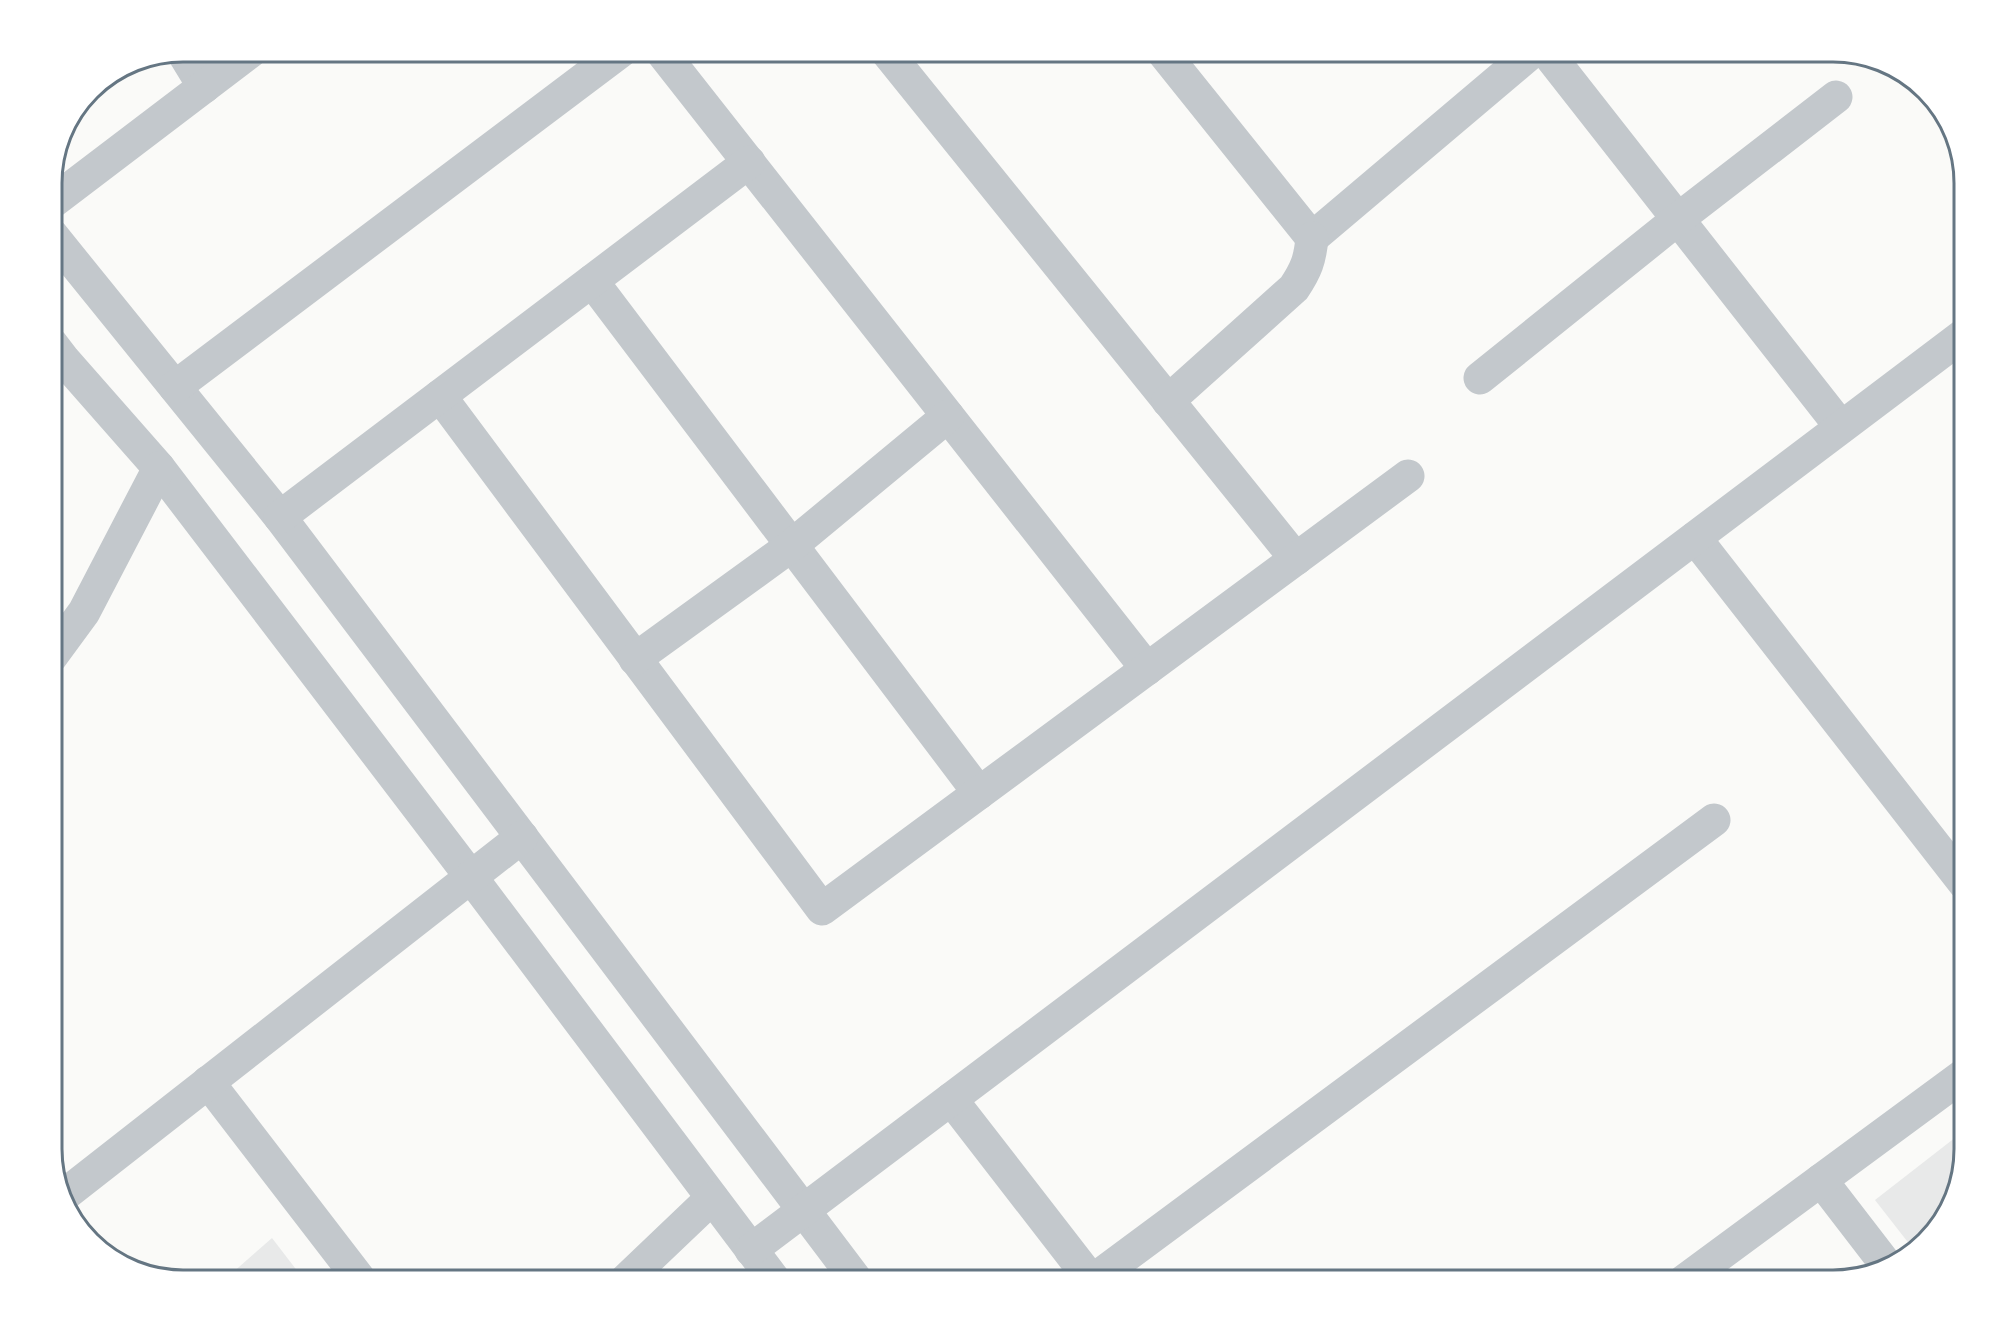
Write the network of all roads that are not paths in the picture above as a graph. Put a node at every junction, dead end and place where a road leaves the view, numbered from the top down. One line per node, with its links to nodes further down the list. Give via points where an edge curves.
1 (189, 62): 9 (street)
2 (237, 62): 9 (street)
3 (606, 62): 20 (street)
4 (670, 62): 11 (street)
5 (895, 62): 22 (street)
6 (1171, 62): 14 (street)
7 (1520, 62): 14 (street)
8 (1555, 62): 13 (street)
9 (204, 87): 12 (street)
10 (1836, 97): 13 (street)
11 (749, 162): 16 (street); 23 (street)
12 (62, 195)
13 (1678, 219): 19 (street); 24 (street)
14 (1312, 238): 22 (street, via 1306,271 1294,288)
15 (62, 248): 20 (street)
16 (592, 281): 21 (street); 29 (street)
17 (1954, 342): 24 (street)
18 (62, 363): 25 (street)
19 (1480, 378)
20 (175, 387): 27 (street)
21 (440, 396): 27 (street); 32 (street)
22 (1168, 401): 30 (street)
23 (948, 416): 29 (street); 33 (street)
24 (1841, 427): 28 (street)
25 (159, 468): 31 (street, via 84,612); 38 (street)
26 (1408, 476): 30 (street)
27 (280, 517): 36 (street)
28 (1695, 538): 37 (street); 41 (street)
29 (791, 546): 32 (street); 34 (street)
30 (1296, 559): 33 (street)
31 (62, 642)
32 (635, 659): 34 (street, via 822,909)
33 (1147, 669): 34 (street)
34 (979, 793)
35 (1714, 820): 53 (street)
36 (522, 837): 38 (street); 45 (street)
37 (1954, 870)
38 (471, 877): 39 (street); 44 (street)
39 (208, 1082): 43 (street); 48 (street)
40 (1954, 1082): 42 (street)
41 (951, 1099): 45 (street); 52 (street)
42 (1821, 1180): 47 (street); 54 (street)
43 (69, 1191)
44 (712, 1198): 46 (street); 49 (street)
45 (804, 1211): 46 (street); 51 (street)
46 (751, 1250): 50 (street)
47 (1882, 1260)
48 (353, 1270)
49 (637, 1270)
50 (766, 1270)
51 (849, 1270)
52 (1083, 1270)
53 (1107, 1270)
54 (1699, 1270)

